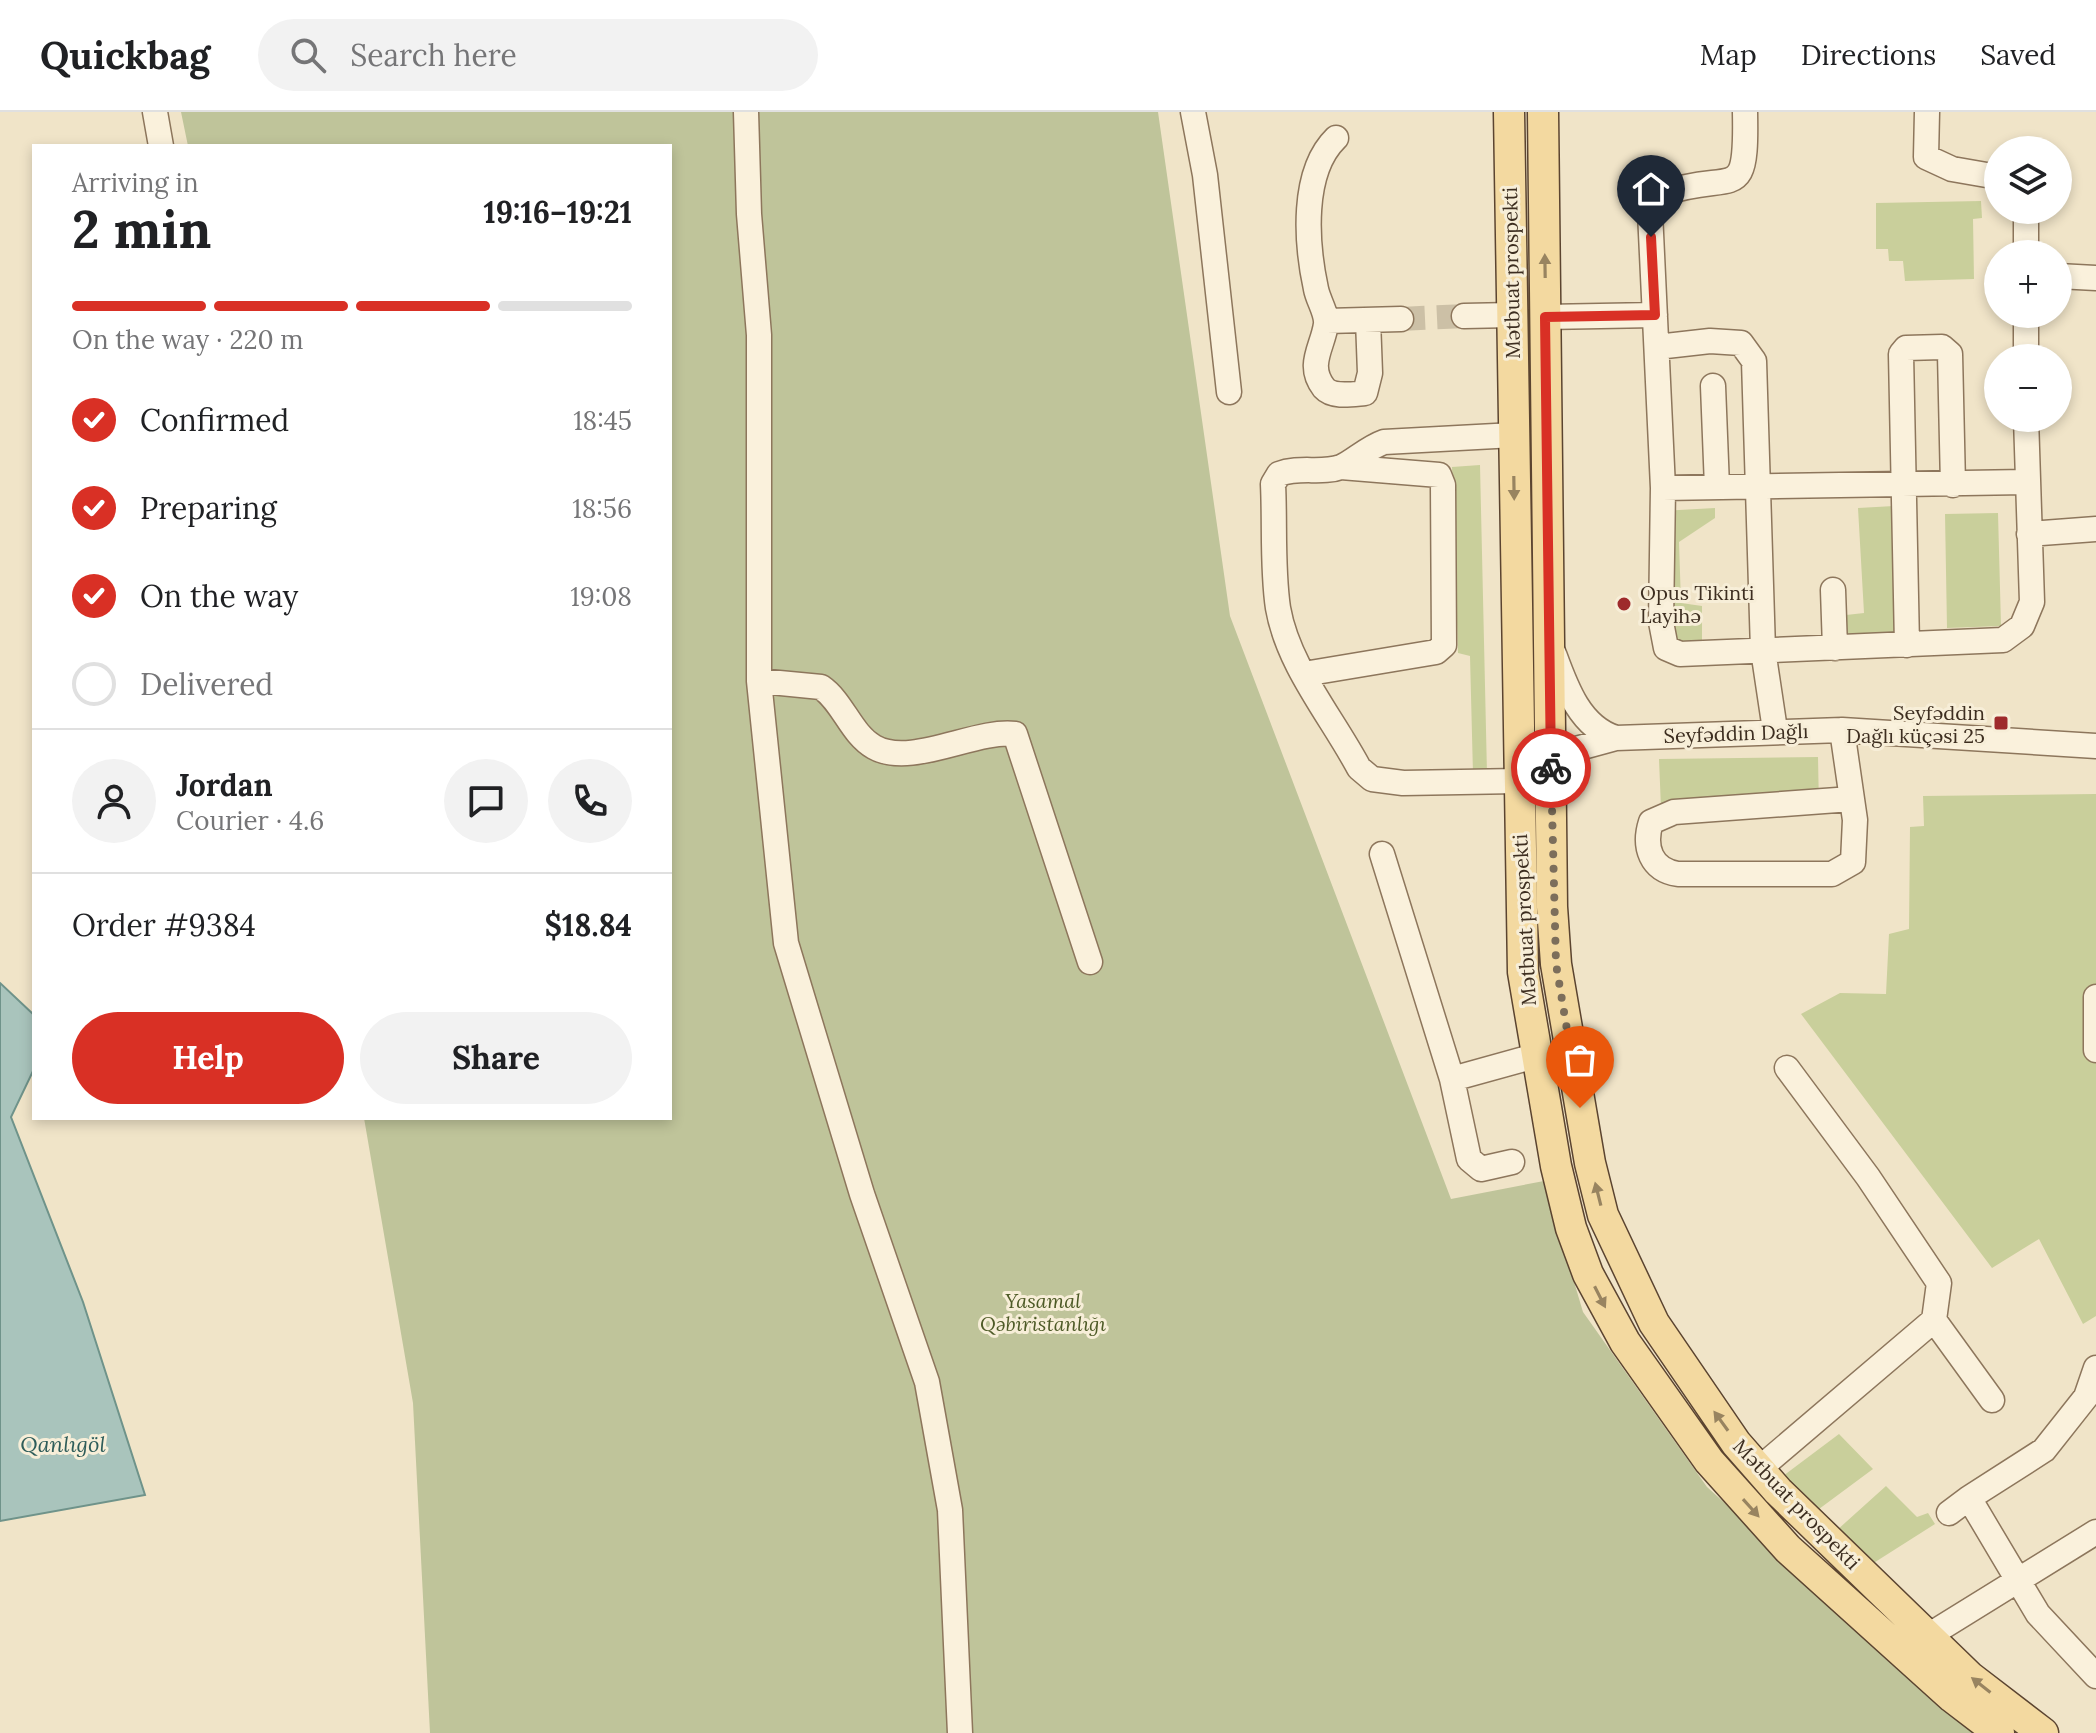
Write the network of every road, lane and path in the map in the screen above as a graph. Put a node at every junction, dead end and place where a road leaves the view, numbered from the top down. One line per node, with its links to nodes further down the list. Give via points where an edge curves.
1 (155, 112): 9 (street)
2 (746, 112): 40 (street, via 759,335)
3 (1193, 112): 22 (street)
4 (1745, 112): 14 (street, via 1746,159 1734,181 1664,193 1650,212)
5 (1927, 112): 10 (street, via 1926,157)
6 (1509, 121): 13 (main road, Mətbuat prospekti)
7 (1543, 121): 16 (main road, Mətbuat prospekti, one-way to 7)
8 (1336, 138): 19 (street, via 1315,167 1311,206 1313,265)
9 (161, 144)
10 (1984, 175)
11 (2072, 277): 12 (street)
12 (2096, 278)
13 (1512, 315): 15 (street); 24 (main road, Mətbuat prospekti)
14 (1655, 315): 16 (street); 20 (street)
15 (1464, 316)
16 (1545, 317): 35 (main road, Mətbuat prospekti)
17 (1401, 319): 18 (street)
18 (1368, 320): 19 (street); 19 (street, via 1370,383 1365,393 1348,395 1324,388 1315,369)
19 (1327, 321)
20 (1657, 347): 30 (street); 31 (street, via 1710,341 1741,343 1750,351)
21 (1713, 386): 29 (street)
22 (1229, 392)
23 (2026, 432): 26 (street)
24 (1514, 435): 25 (street, via 1384,442); 45 (main road, Mətbuat prospekti, one-way to 45)
25 (1341, 467): 39 (street, via 1289,469 1273,484 1278,609); 39 (street, via 1439,475 1444,645 1436,652)
26 (2026, 482): 28 (street); 33 (street)
27 (1904, 484): 28 (street); 28 (street, via 1901,354 1906,348 1942,347 1950,354); 31 (street); 36 (street)
28 (1953, 485)
29 (1717, 487): 30 (street); 31 (street)
30 (1663, 488): 38 (street, via 1661,622 1666,648 1680,654)
31 (1759, 488): 38 (street)
32 (2096, 529): 33 (street)
33 (2029, 534): 36 (street, via 2032,602 2022,626 2003,640)
34 (1833, 590): 37 (street)
35 (1549, 640): 43 (street, via 1581,711 1595,730); 46 (main road, Mətbuat prospekti)
36 (1907, 645): 37 (street)
37 (1835, 648): 38 (street)
38 (1763, 650): 41 (street)
39 (1304, 674): 45 (street, via 1359,768 1372,779)
40 (759, 681): 49 (street, via 821,687 881,750 930,749 1015,734); 65 (street, via 786,943 862,1194 927,1382 950,1510)
41 (1775, 730): 42 (street, Seyfəddin Dağlı); 43 (street, Seyfəddin Dağlı)
42 (1842, 730): 44 (street, Seyfəddin Dağlı); 47 (street)
43 (1616, 738): 46 (street, Seyfəddin Dağlı, via 1572,750)
44 (2096, 746)
45 (1518, 781): 52 (main road, Mətbuat prospekti, via 1523,972)
46 (1551, 782): 60 (main road, Mətbuat prospekti, one-way to 46, via 1654,1323 1603,1215 1556,964)
47 (1851, 799): 47 (street, via 1853,862 1832,874 1678,874 1655,866 1651,855 1651,822 1674,812)
48 (1382, 854): 54 (street)
49 (1090, 962)
50 (2096, 997): 51 (street)
51 (2096, 1050)
52 (1535, 1056): 54 (street); 66 (main road, Mətbuat prospekti, one-way to 66, via 1571,1228 1588,1274 1625,1342 1709,1461 1788,1549)
53 (1787, 1068): 56 (street, via 1939,1283)
54 (1452, 1079): 55 (street, via 1473,1166)
55 (1512, 1162)
56 (1934, 1320): 58 (street); 60 (street)
57 (2096, 1368): 59 (street)
58 (1992, 1400)
59 (2091, 1404): 62 (street, via 2044,1450 1959,1506)
60 (1759, 1469): 63 (main road, Mətbuat prospekti)
61 (2096, 1532): 62 (street)
62 (2018, 1580): 63 (street); 64 (street, via 2038,1614)
63 (1928, 1636): 67 (main road, Mətbuat prospekti, one-way to 63, via 1970,1677)
64 (2096, 1676)
65 (960, 1733)
66 (1999, 1733)
67 (2043, 1733)

